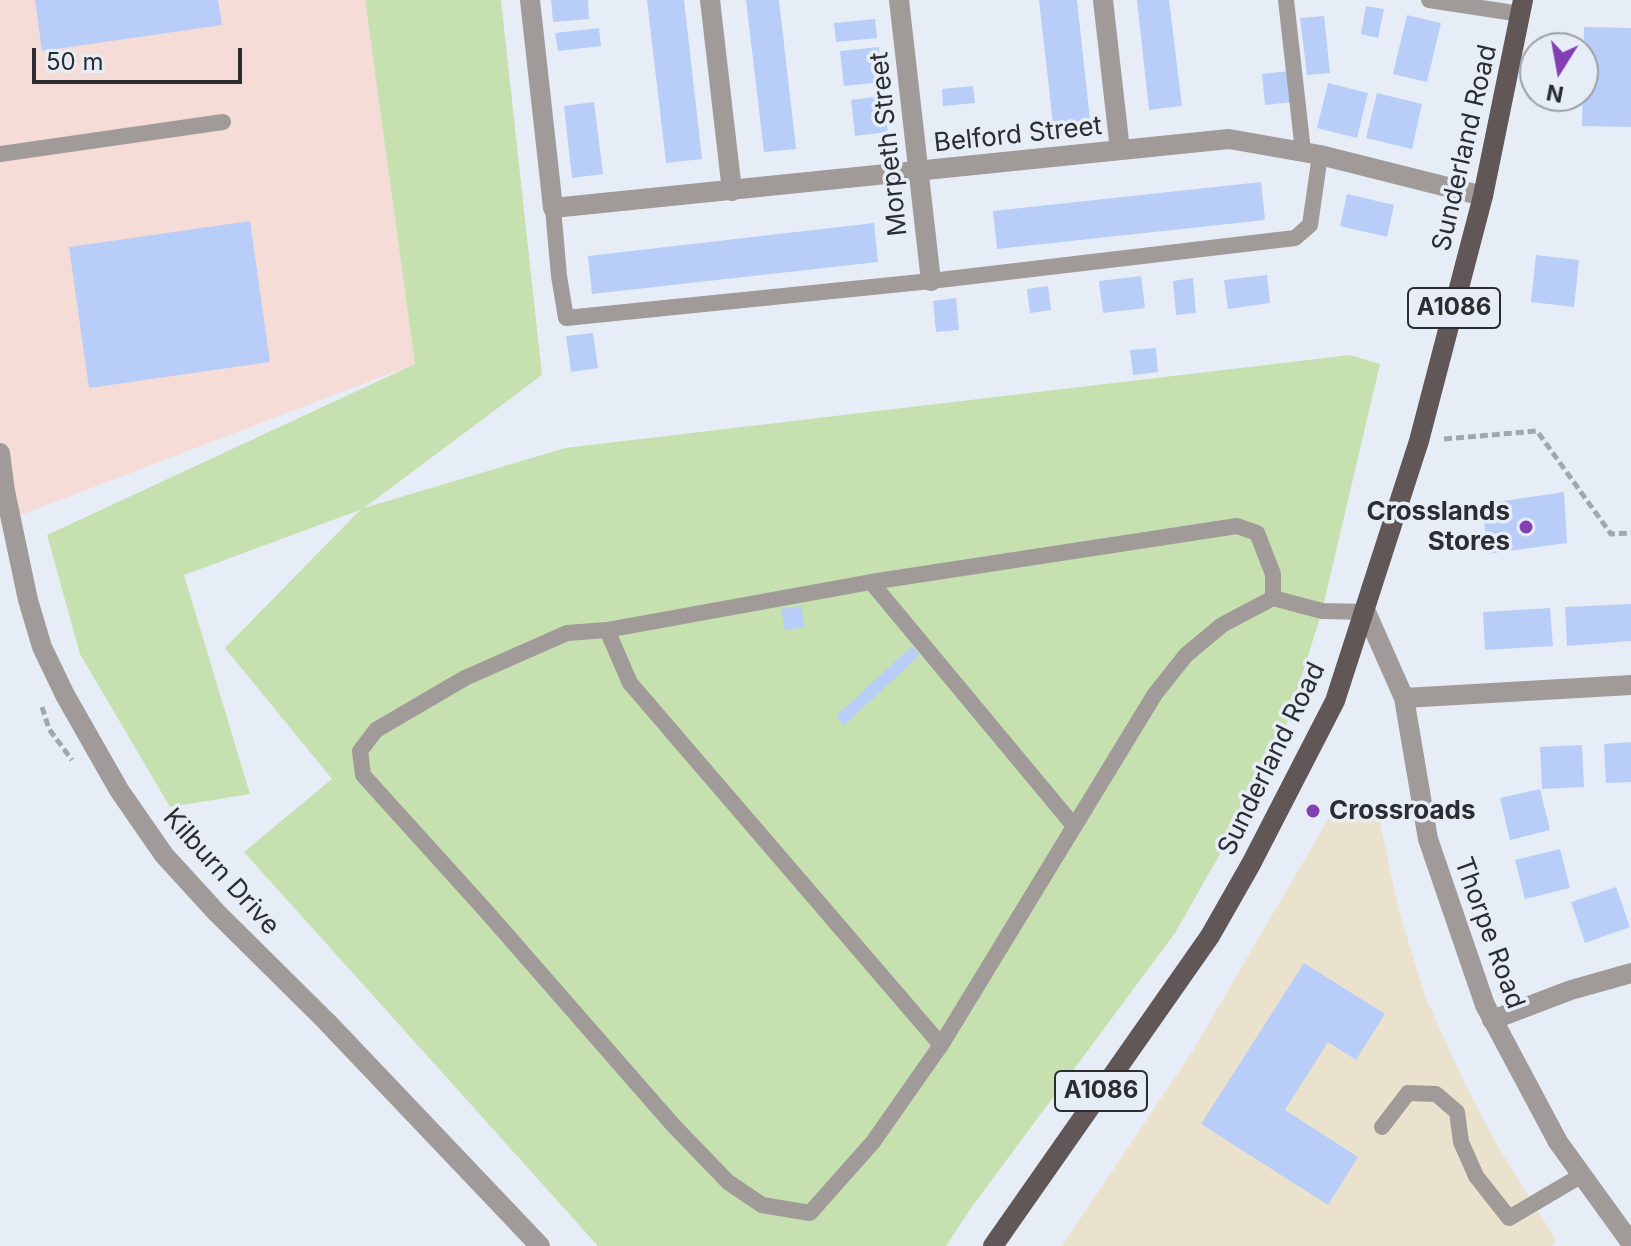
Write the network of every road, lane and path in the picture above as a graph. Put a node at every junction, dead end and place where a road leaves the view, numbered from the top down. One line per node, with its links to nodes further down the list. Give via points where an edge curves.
1 (530, 0): 15 (street)
2 (710, 0): 13 (street)
3 (899, 0): 12 (street, Morpeth Street)
4 (1103, 0): 9 (street)
5 (1286, 0): 10 (lane)
6 (1429, 0): 7 (lane)
7 (1522, 7): 14 (main road, Sunderland Road / A1086)
8 (223, 122): 11 (lane)
9 (1120, 150): 10 (street, Belford Street, via 1229,139); 12 (street, Belford Street)
10 (1311, 153): 14 (street, Belford Street); 16 (lane, via 1310,225 1295,238)
11 (0, 154)
12 (918, 172): 13 (street, Belford Street); 16 (street, Morpeth Street)
13 (732, 191): 15 (street, Belford Street)
14 (1483, 196): 17 (main road, Sunderland Road / A1086)
15 (553, 208): 16 (lane, via 566,318)
16 (931, 281)
17 (1419, 441): 19 (path, via 1537,431 1611,534); 22 (main road, Sunderland Road / A1086)
18 (0, 453): 33 (street, Kilburn Drive, via 42,647 119,790 164,855 217,913)
19 (1631, 533)
20 (871, 582): 21 (lane, via 1237,526 1257,533 1262,541 1273,574); 23 (lane); 26 (lane)
21 (1273, 598): 22 (lane, via 1322,611); 26 (lane, via 1222,625 1186,655 1155,694)
22 (1366, 612): 25 (street, Thorpe Road); 34 (main road, Sunderland Road / A1086, via 1335,701 1210,936)
23 (607, 630): 29 (lane, via 630,683); 29 (lane, via 567,633 465,678 376,730 360,751 363,775 673,1125 728,1182 762,1205 810,1213 873,1142)
24 (1631, 685): 25 (street)
25 (1404, 698): 28 (street, Thorpe Road, via 1428,839)
26 (1074, 826): 29 (lane)
27 (1631, 973): 28 (street)
28 (1492, 1020): 31 (street, Thorpe Road, via 1558,1142)
29 (941, 1045)
30 (1382, 1127): 31 (lane, via 1408,1093 1436,1094 1457,1112 1461,1142 1476,1176 1509,1218)
31 (1582, 1175): 32 (street, Thorpe Road)
32 (1631, 1243)
33 (540, 1246)
34 (993, 1246)

